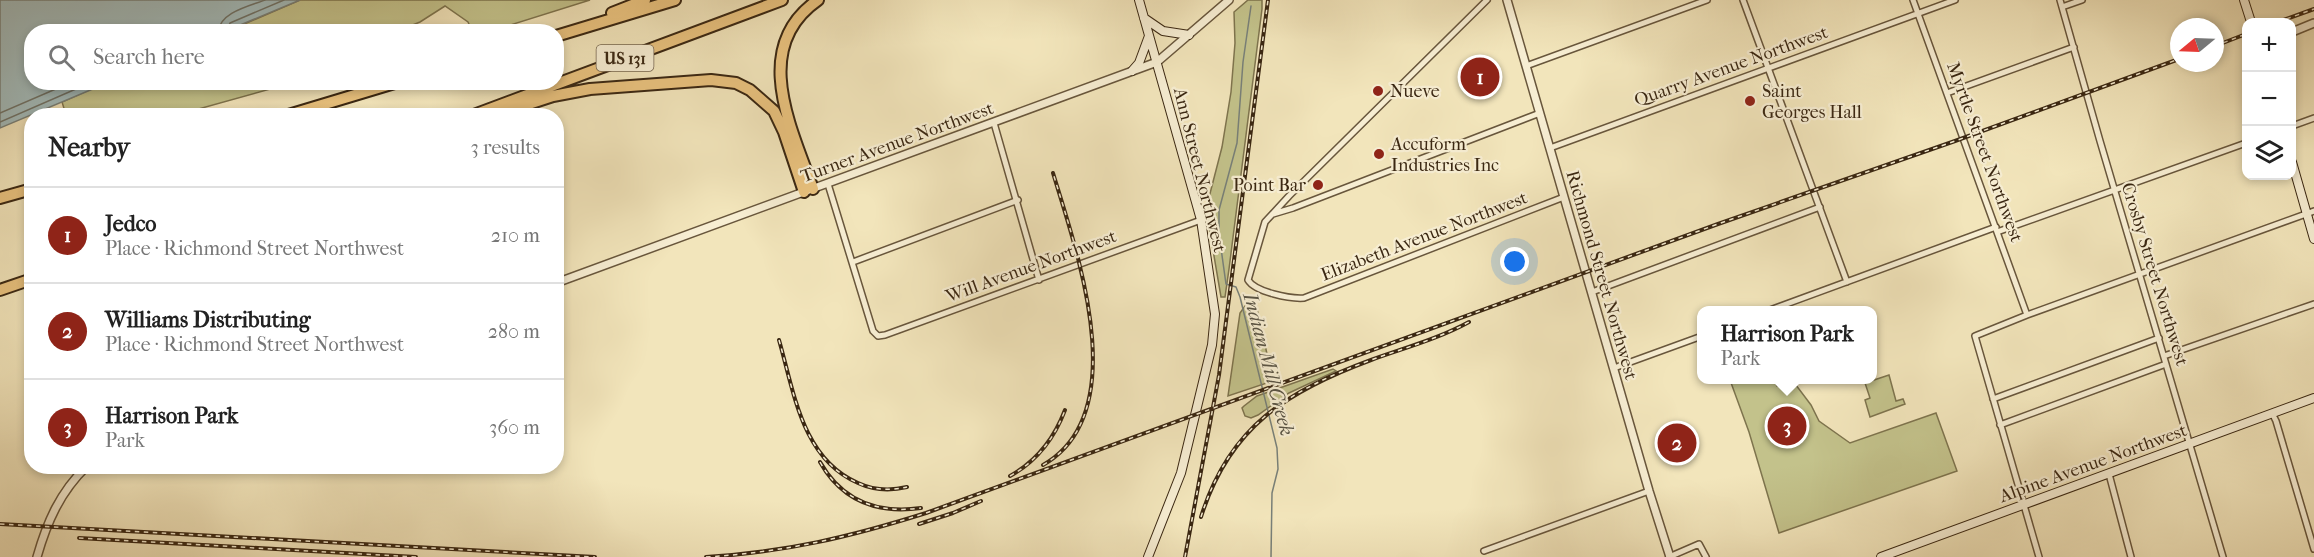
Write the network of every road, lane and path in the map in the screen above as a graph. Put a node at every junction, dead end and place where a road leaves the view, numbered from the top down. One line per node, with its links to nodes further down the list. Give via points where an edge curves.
1 (645, 0): 22 (highway)
2 (675, 0): 23 (highway, US 131)
3 (782, 0): 31 (highway, US 131)
4 (818, 0): 46 (highway, via 792,27 782,50 780,70 785,106)
5 (1139, 0): 18 (main road, Ann Street Northwest)
6 (1229, 0): 24 (street, Turner Avenue Northwest)
7 (1488, 0): 54 (street)
8 (1507, 0): 28 (street, Richmond Street Northwest)
9 (1707, 0): 28 (street)
10 (1743, 0): 29 (street)
11 (1913, 0): 17 (street, Myrtle Street Northwest)
12 (1955, 0): 17 (street, Quarry Avenue Northwest)
13 (2060, 0): 16 (street, Crosby Street Northwest)
14 (2082, 0): 16 (street)
15 (2244, 0): 19 (main road)
16 (2062, 7): 26 (street, Crosby Street Northwest)
17 (1918, 14): 29 (street, Quarry Avenue Northwest); 34 (street, Myrtle Street Northwest)
18 (1144, 18): 24 (main road, via 1163,31); 25 (main road, Ann Street Northwest)
19 (2250, 18)
20 (2314, 23): 21 (street)
21 (2296, 30)
22 (564, 34)
23 (564, 34)
24 (1189, 35): 27 (street, Turner Avenue Northwest)
25 (1149, 36): 27 (main road, Ann Street Northwest); 30 (main road)
26 (2074, 47): 34 (street); 47 (street, Crosby Street Northwest)
27 (1157, 62): 30 (street, Turner Avenue Northwest); 55 (main road, Ann Street Northwest)
28 (1526, 66): 38 (street, Richmond Street Northwest)
29 (1768, 68): 43 (street, Quarry Avenue Northwest); 52 (street)
30 (1132, 71): 40 (street, Turner Avenue Northwest)
31 (564, 81)
32 (371, 90): 35 (highway)
33 (541, 90): 36 (highway, US 131)
34 (1947, 93): 56 (street, Myrtle Street Northwest)
35 (312, 108)
36 (492, 108)
37 (517, 108): 46 (highway, via 590,89 711,80 736,83 774,111)
38 (1540, 113): 43 (street, Richmond Street Northwest); 54 (street)
39 (2314, 118): 41 (street)
40 (994, 123): 45 (street, Turner Avenue Northwest); 51 (street)
41 (2296, 125)
42 (2242, 144): 47 (street)
43 (1550, 148): 49 (street, Richmond Street Northwest)
44 (2296, 173): 53 (main road)
45 (828, 184): 46 (street, Turner Avenue Northwest); 58 (street)
46 (808, 190): 60 (street, Turner Avenue Northwest)
47 (2115, 190): 56 (street); 59 (street, Crosby Street Northwest)
48 (24, 191): 50 (highway)
49 (1564, 197): 54 (street, Elizabeth Avenue Northwest, via 1309,297 1293,298 1255,288 1248,280 1265,222); 65 (street, Richmond Street Northwest)
50 (0, 198)
51 (1018, 200): 58 (street); 61 (street)
52 (1820, 207): 63 (street); 65 (street)
53 (2310, 212): 57 (main road); 59 (street)
54 (1273, 213)
55 (1201, 220): 61 (street, Will Avenue Northwest); 86 (main road, Ann Street Northwest, via 1214,335 1181,473)
56 (1997, 230): 63 (street); 68 (street, Myrtle Street Northwest)
57 (2314, 239)
58 (853, 262): 61 (street, Will Avenue Northwest, via 873,331 878,336)
59 (2140, 274): 68 (street); 70 (street, Crosby Street Northwest)
60 (564, 280)
61 (1039, 280)
62 (24, 282): 64 (highway)
63 (1847, 282): 67 (street)
64 (0, 290)
65 (1592, 292): 73 (street, Richmond Street Northwest)
66 (2314, 304): 71 (street)
67 (1781, 306)
68 (2027, 315): 75 (street, via 1975,336)
69 (1697, 337): 73 (street)
70 (2158, 338): 71 (street, Crosby Street Northwest); 75 (street)
71 (2164, 356): 72 (street, Crosby Street Northwest)
72 (2166, 364): 77 (street); 78 (street, Crosby Street Northwest)
73 (1614, 368): 81 (street, Richmond Street Northwest)
74 (2314, 398): 76 (main road, Alpine Avenue Northwest)
75 (1993, 399): 77 (street)
76 (2272, 413): 78 (main road, Alpine Avenue Northwest); 83 (street)
77 (2000, 425): 82 (street)
78 (2190, 443): 80 (main road, Alpine Avenue Northwest); 92 (street, Crosby Street Northwest)
79 (80, 474): 85 (street, via 45,527)
80 (2109, 474): 82 (main road, Alpine Avenue Northwest); 91 (street)
81 (1649, 491): 84 (street); 87 (street, Richmond Street Northwest)
82 (2024, 505): 89 (main road, Alpine Avenue Northwest); 90 (street)
83 (2314, 549)
84 (1484, 551)
85 (37, 557)
86 (1148, 557)
87 (1670, 557): 88 (street, via 1699,544)
88 (1706, 557)
89 (1881, 557)
90 (2039, 557)
91 (2131, 557)
92 (2223, 557)

